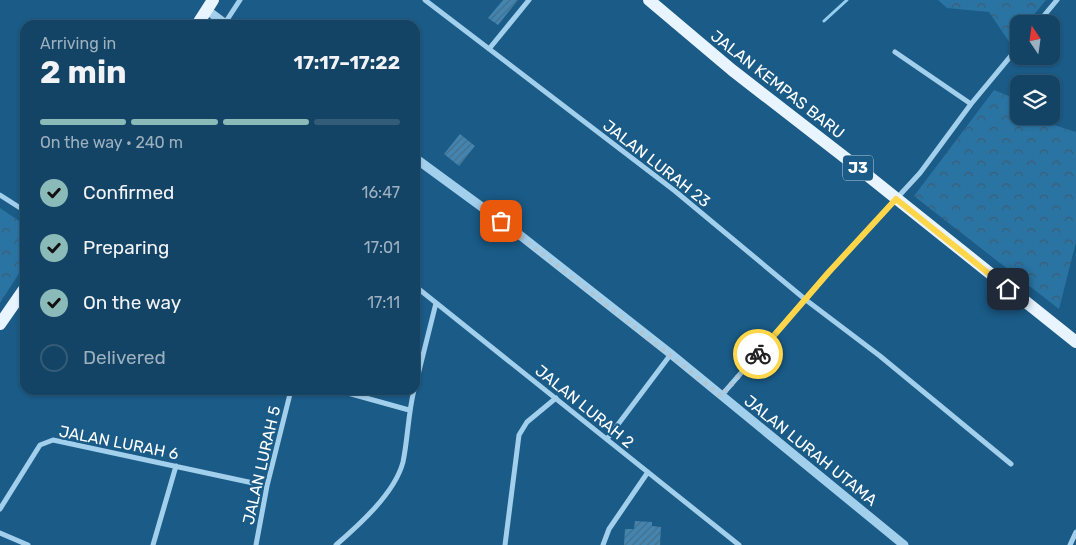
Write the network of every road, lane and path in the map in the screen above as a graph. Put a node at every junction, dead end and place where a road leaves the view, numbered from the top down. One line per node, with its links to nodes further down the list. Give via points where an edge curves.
1 (240, 0): 10 (street)
2 (425, 0): 11 (street, JALAN LURAH 23)
3 (529, 0): 11 (street)
4 (649, 0): 17 (main road, JALAN KEMPAS BARU / J3)
5 (1057, 0): 7 (street)
6 (210, 5): 8 (main road); 9 (street)
7 (1044, 15)
8 (200, 20)
9 (223, 20)
10 (228, 20)
11 (489, 50): 21 (street, JALAN LURAH 23, via 651,173)
12 (895, 52): 14 (street)
13 (1010, 57): 14 (street)
14 (971, 104): 17 (street, via 920,174)
15 (420, 162): 25 (street, JALAN LURAH UTAMA, via 516,232)
16 (0, 195): 18 (street)
17 (896, 199): 21 (street); 24 (main road, JALAN KEMPAS BARU / J3)
18 (20, 208)
19 (420, 290): 22 (street, JALAN LURAH 2)
20 (20, 295): 23 (main road)
21 (806, 300): 30 (street); 34 (street, JALAN LURAH 23)
22 (436, 303): 26 (street); 31 (street, JALAN LURAH 2)
23 (0, 324)
24 (1076, 342)
25 (671, 354): 30 (street, JALAN LURAH UTAMA); 33 (street)
26 (420, 368)
27 (290, 395): 37 (street, JALAN LURAH 5)
28 (358, 395): 32 (street)
29 (413, 395): 32 (street)
30 (721, 396): 48 (street, JALAN LURAH UTAMA)
31 (556, 398): 33 (street, JALAN LURAH 2); 45 (street, via 527,422 519,435)
32 (409, 410): 44 (street, via 402,464 394,481 380,502)
33 (607, 439): 36 (street, JALAN LURAH 2)
34 (1011, 464)
35 (176, 466): 37 (street, JALAN LURAH 6); 38 (street, JALAN LURAH 6, via 53,440 40,445); 42 (street)
36 (648, 472): 46 (street, via 609,529); 47 (street, JALAN LURAH 2)
37 (267, 486): 43 (street, JALAN LURAH 5)
38 (0, 509)
39 (1076, 532): 49 (street)
40 (0, 533): 41 (street)
41 (28, 545)
42 (153, 545)
43 (256, 545)
44 (336, 545)
45 (505, 545)
46 (603, 545)
47 (739, 545)
48 (904, 545)
49 (1070, 545)

